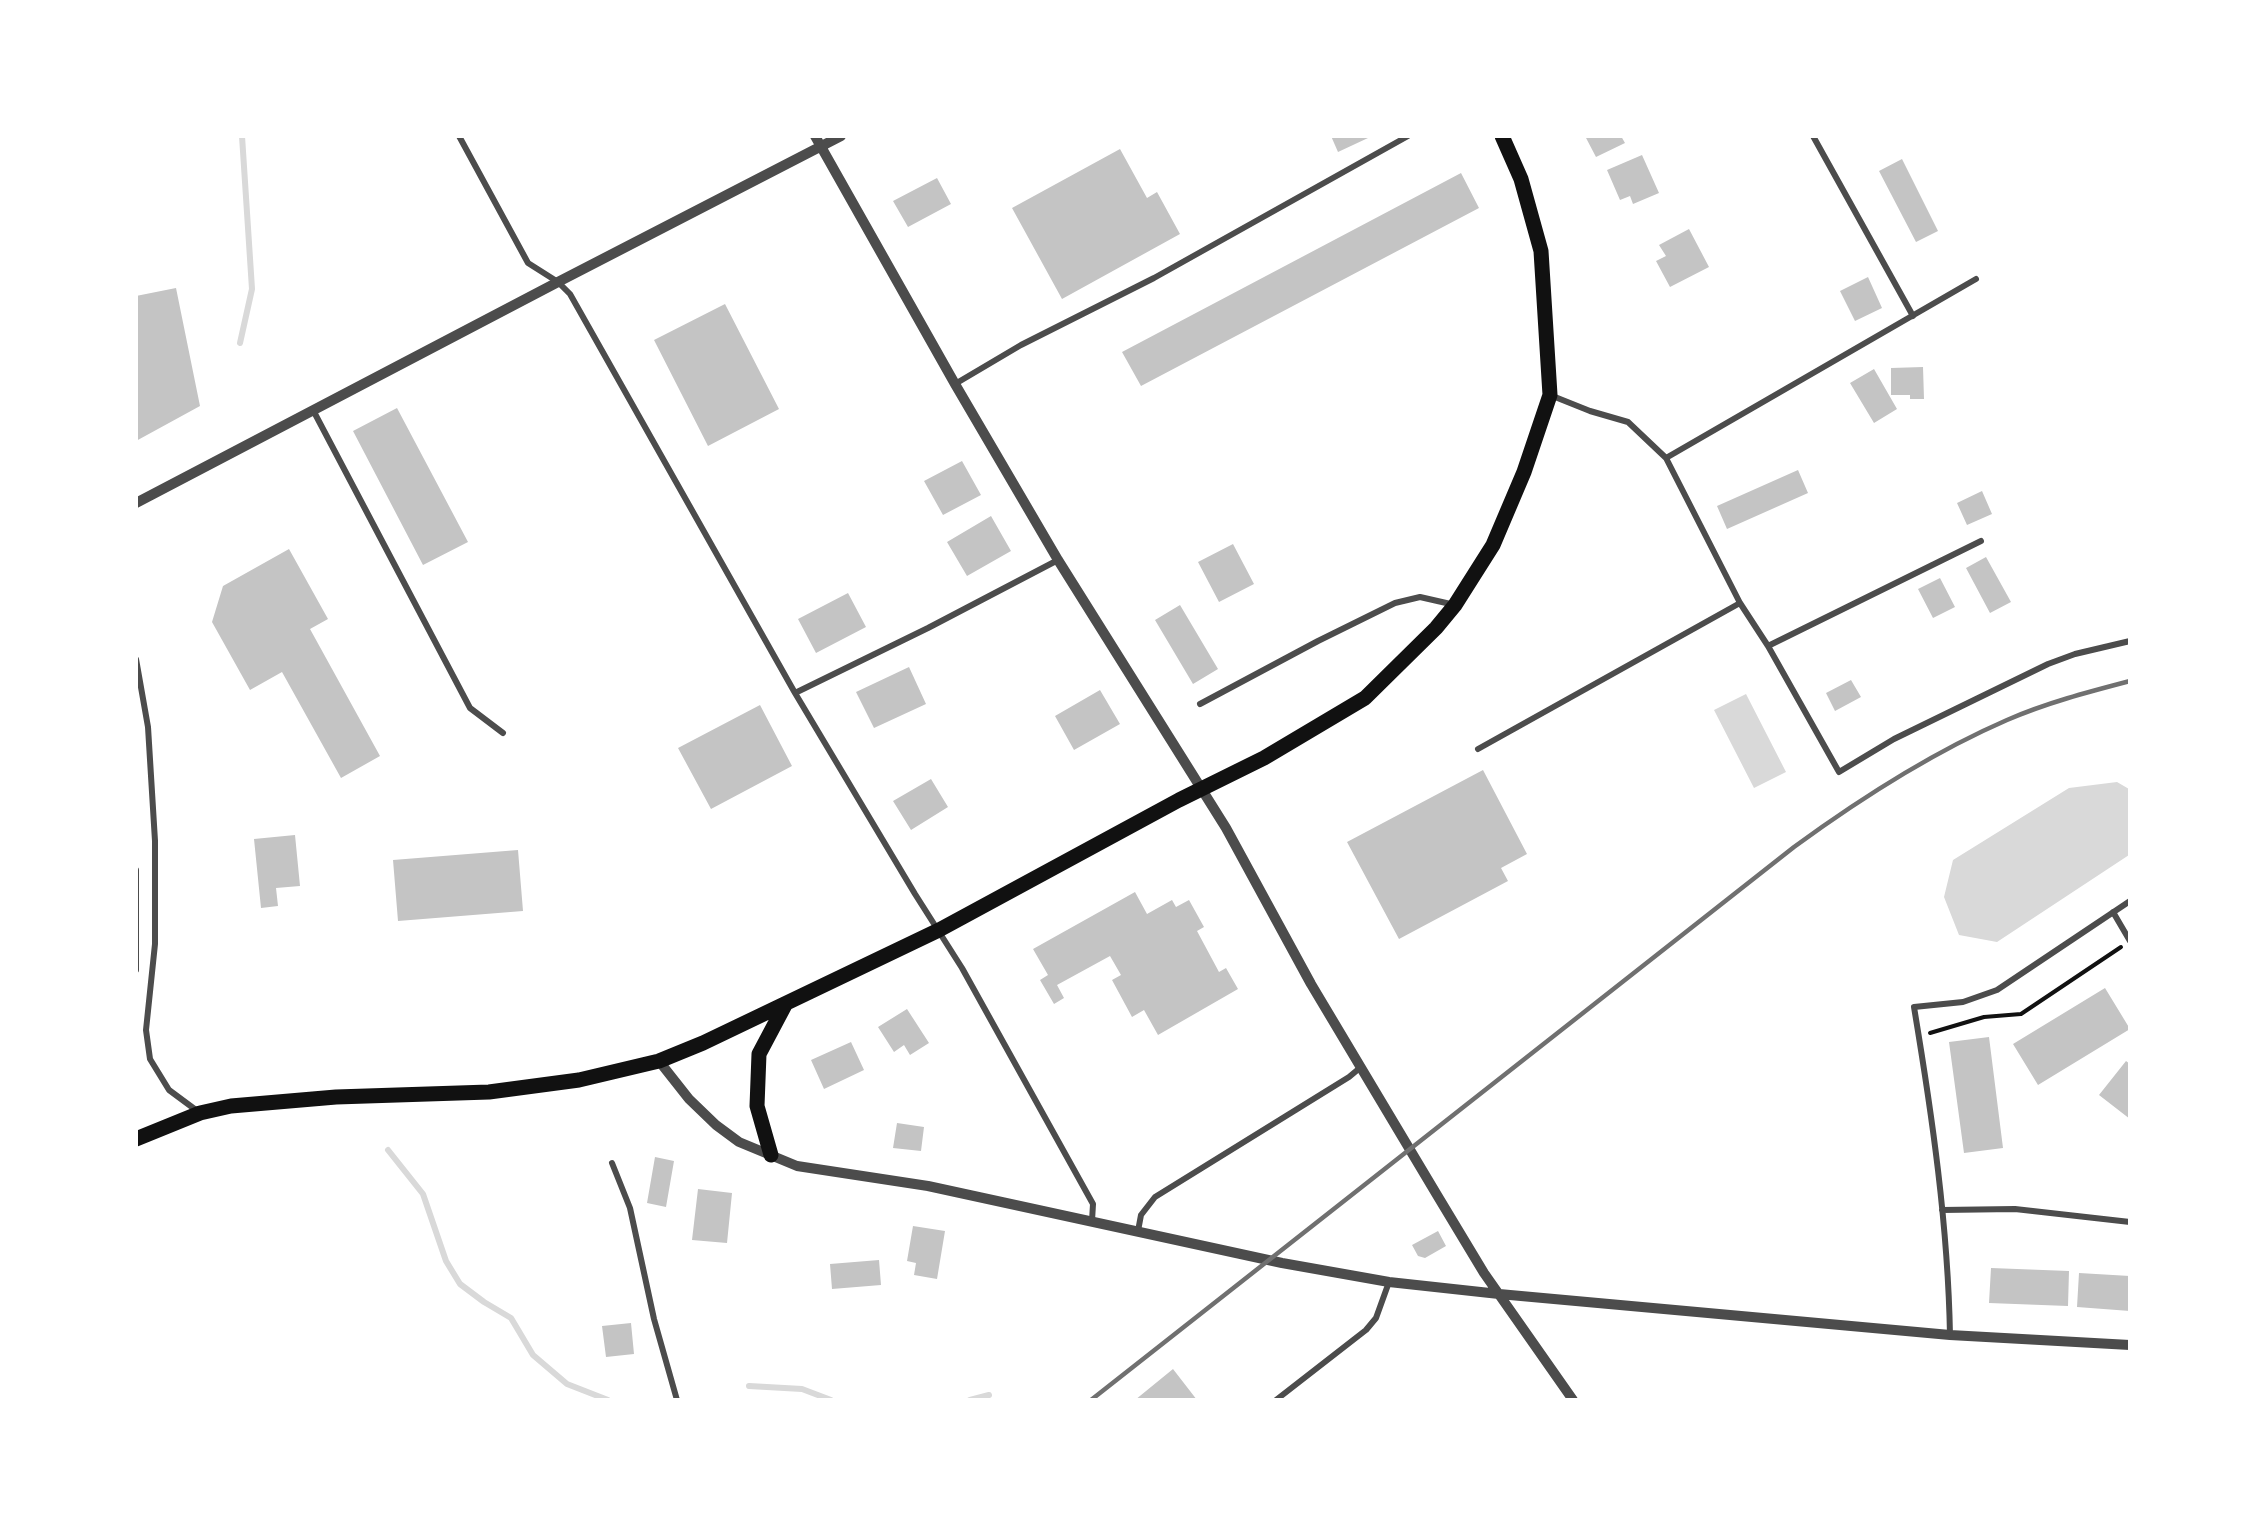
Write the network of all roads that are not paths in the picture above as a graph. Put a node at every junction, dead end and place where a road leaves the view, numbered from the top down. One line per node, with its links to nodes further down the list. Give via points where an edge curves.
1 (459, 136): 9 (street, via 528,264)
2 (814, 136): 7 (street)
3 (841, 136): 7 (street)
4 (1408, 136): 11 (street)
5 (1502, 136): 12 (main road, via 1521,179 1541,251)
6 (1813, 136): 10 (street)
7 (821, 147): 9 (street); 11 (street)
8 (1976, 279): 10 (street)
9 (558, 282): 13 (street); 23 (street, via 570,294)
10 (1913, 316): 14 (street)
11 (955, 384): 17 (street)
12 (1550, 394): 14 (street, via 1628,422); 19 (main road, via 1524,472 1493,545)
13 (313, 410): 15 (street); 25 (street, via 470,708)
14 (1666, 458): 18 (street)
15 (136, 503)
16 (1981, 541): 21 (street)
17 (1058, 560): 23 (street); 27 (street)
18 (1740, 603): 21 (street); 26 (street)
19 (1455, 605): 24 (street, via 1420,597 1395,603); 27 (main road, via 1365,698 1264,758)
20 (2130, 641): 21 (street, via 2048,664 1894,739 1839,772)
21 (1768, 646)
22 (136, 659): 37 (street, via 148,727 155,841 155,944 146,1030 150,1059 169,1090)
23 (795, 693): 31 (street)
24 (1200, 704)
25 (503, 733)
26 (1478, 749)
27 (1201, 789): 31 (main road); 36 (street)
28 (136, 870): 33 (street)
29 (2130, 901): 30 (street)
30 (2113, 912): 32 (street); 41 (street, via 1997,990 1963,1002 1914,1007)
31 (939, 930): 34 (main road); 42 (street, via 1093,1204)
32 (2130, 941)
33 (136, 970)
34 (785, 1005): 35 (main road); 39 (main road, via 759,1054 758,1106)
35 (659, 1061): 37 (main road, via 579,1080 489,1092 336,1097 231,1106); 39 (street, via 716,1125 739,1142)
36 (1361, 1067): 44 (street, via 1155,1197 1141,1215); 46 (street)
37 (200, 1113): 38 (main road)
38 (136, 1139)
39 (771, 1155): 42 (street, via 797,1166 928,1186)
40 (612, 1163): 49 (street, via 630,1208 654,1319)
41 (1942, 1210): 43 (street, via 2015,1209); 47 (street)
42 (1092, 1221): 44 (street)
43 (2130, 1222)
44 (1138, 1231): 45 (street)
45 (1389, 1281): 46 (street); 50 (street, via 1376,1318 1366,1330)
46 (1499, 1294): 47 (street); 51 (street)
47 (1950, 1335): 48 (street)
48 (2130, 1345)
49 (677, 1400)
50 (1276, 1400)
51 (1574, 1400)

